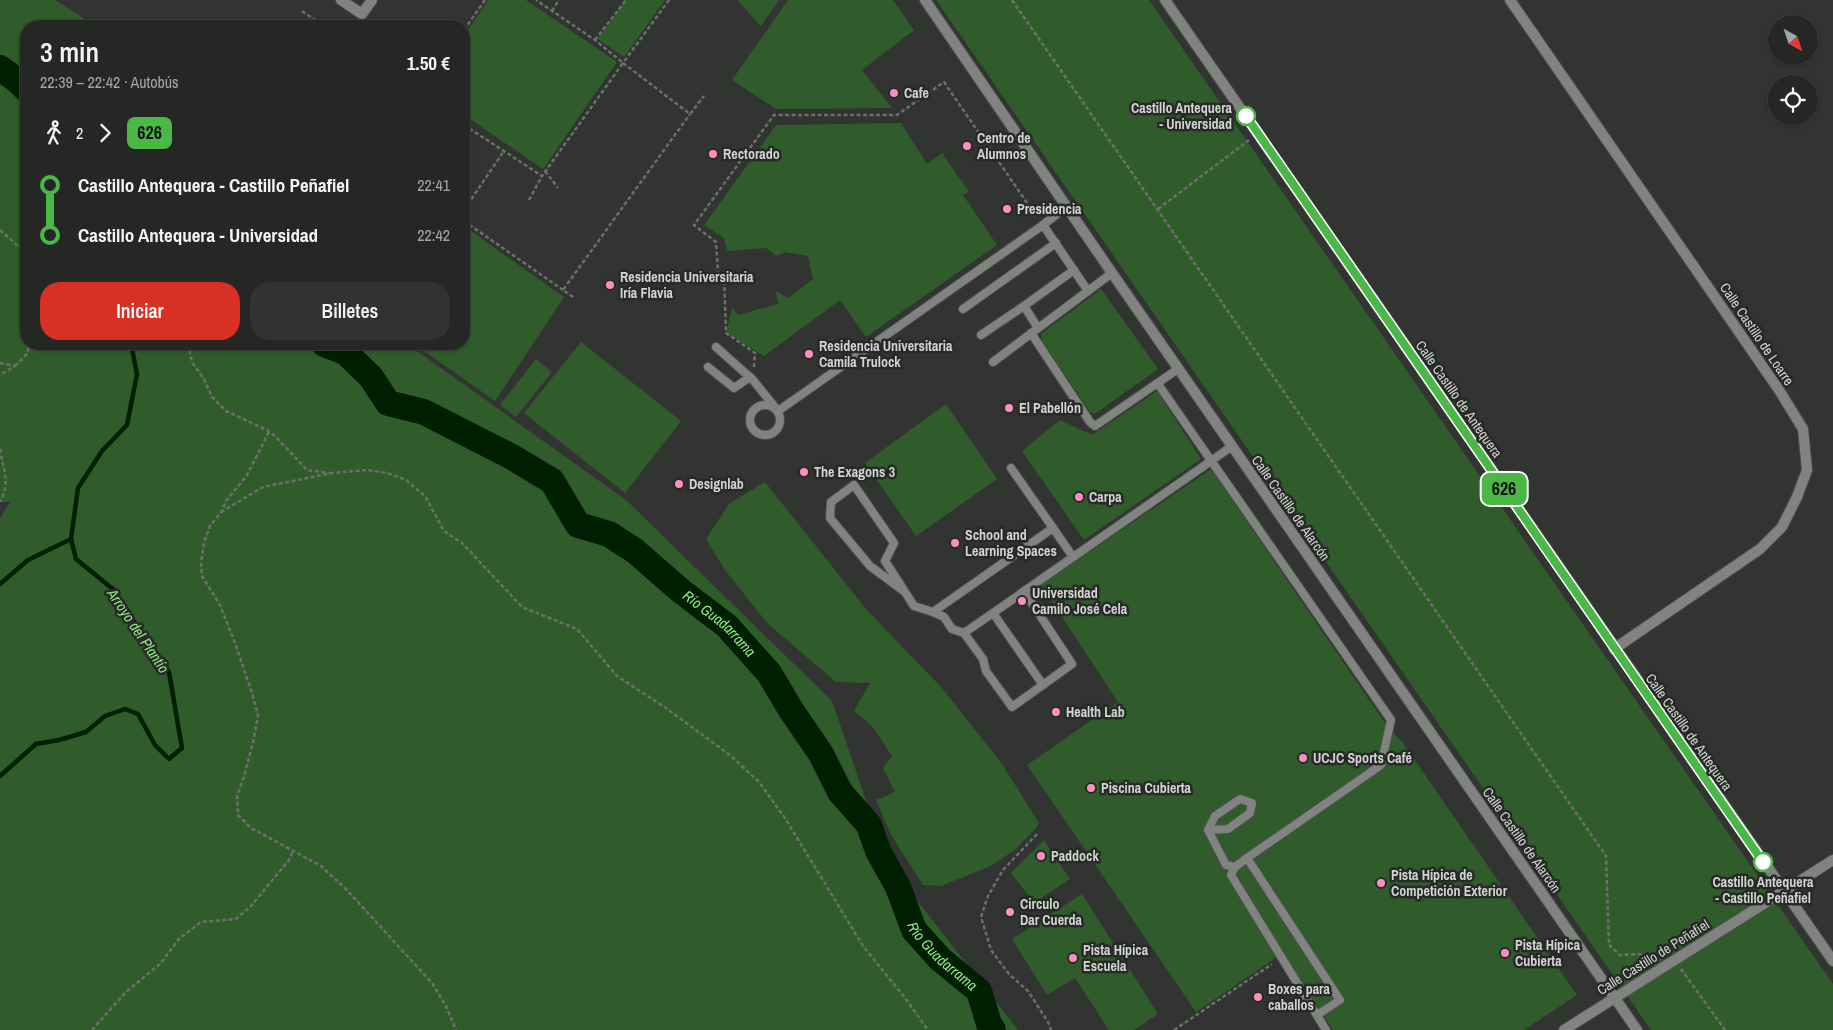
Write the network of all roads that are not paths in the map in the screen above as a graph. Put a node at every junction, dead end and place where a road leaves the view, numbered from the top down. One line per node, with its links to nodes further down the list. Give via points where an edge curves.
1 (341, 0): 2 (street, via 362,14)
2 (372, 0)
3 (925, 0): 6 (street, Calle Castillo de Alarcón)
4 (1165, 0): 34 (street, Calle Castillo de Antequera)
5 (1510, 0): 34 (street, Calle Castillo de Loarre, via 1774,382 1803,429 1807,470 1782,527 1760,549)
6 (1066, 207): 7 (lane); 10 (street, Calle Castillo de Alarcón)
7 (1043, 225): 8 (lane); 23 (lane)
8 (1056, 244): 9 (lane); 13 (lane)
9 (1074, 270): 11 (lane); 12 (lane)
10 (1112, 273): 11 (lane); 20 (street, Calle Castillo de Alarcón)
11 (1088, 292): 14 (lane)
12 (1024, 306): 14 (lane); 16 (lane)
13 (963, 308)
14 (1038, 328): 15 (lane)
15 (1030, 333): 18 (lane); 22 (lane, via 1095,426)
16 (982, 335)
17 (716, 347): 21 (lane)
18 (992, 362)
19 (708, 367): 21 (lane, via 734,388)
20 (1178, 369): 22 (lane); 24 (street, Calle Castillo de Alarcón)
21 (752, 374): 23 (lane)
22 (1158, 384): 25 (lane)
23 (778, 411): 23 (lane, via 770,405 760,405 752,412 751,427 758,434 773,433 780,426)
24 (1232, 446): 25 (lane); 42 (street, Calle Castillo de Alarcón)
25 (1211, 461): 28 (lane); 37 (lane, via 1391,720 1381,765)
26 (1011, 468): 27 (lane)
27 (1053, 528): 28 (lane); 31 (lane)
28 (1073, 557): 29 (lane)
29 (1024, 591): 32 (lane); 35 (lane, via 1072,664)
30 (905, 592): 30 (lane, via 885,561 894,543 854,485 831,502 830,518 870,566); 31 (lane, via 914,606)
31 (933, 612): 33 (lane, via 944,617 952,629)
32 (993, 613): 33 (lane); 35 (lane)
33 (964, 633): 35 (lane, via 1012,707)
34 (1614, 649): 40 (street, Calle Castillo de Antequera)
35 (1043, 685)
36 (1208, 830): 36 (lane, via 1228,829 1250,813 1252,803 1240,799 1215,816); 39 (lane, via 1226,865)
37 (1247, 858): 39 (lane); 43 (lane, via 1340,1000)
38 (1833, 860): 40 (street, Calle Castillo de Peñafiel)
39 (1235, 867): 43 (lane, via 1231,876)
40 (1784, 891): 41 (street, Calle Castillo de Antequera); 42 (street, Calle Castillo de Peñafiel)
41 (1833, 961)
42 (1614, 998): 45 (street, Calle Castillo de Peñafiel); 46 (street, Calle Castillo de Alarcón)
43 (1317, 1015): 44 (lane)
44 (1326, 1030)
45 (1564, 1030)
46 (1637, 1030)

